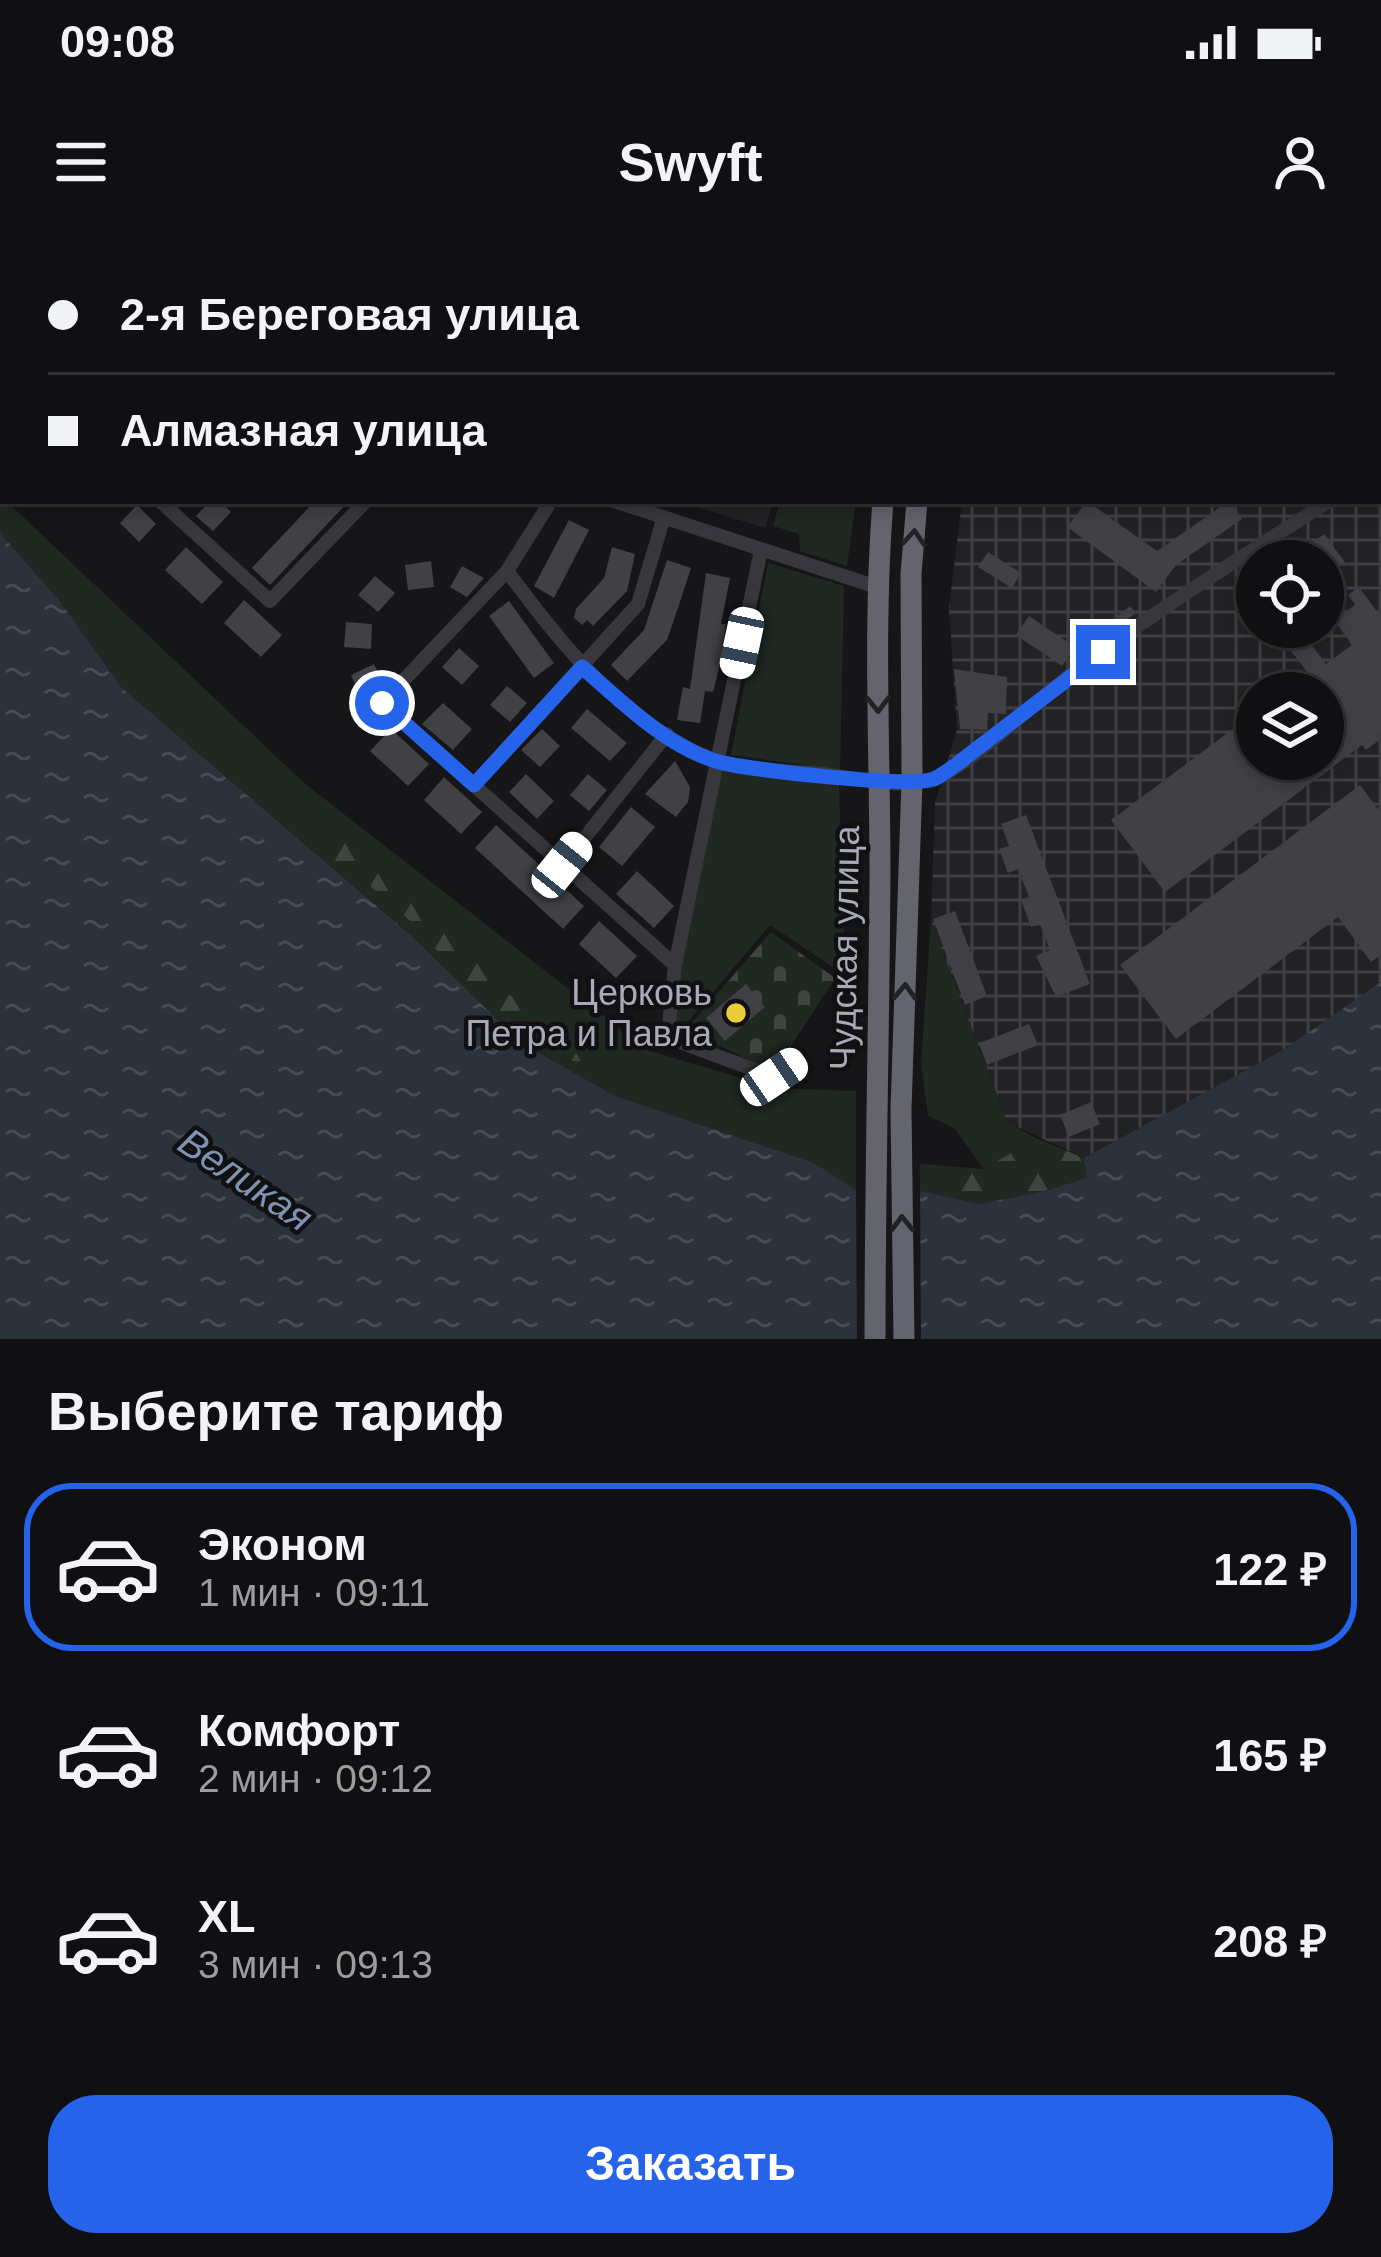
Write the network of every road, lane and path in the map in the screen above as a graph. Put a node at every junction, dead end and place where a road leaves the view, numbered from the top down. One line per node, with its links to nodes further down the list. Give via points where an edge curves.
1 (163, 504): 2 (street, via 274,600)
2 (364, 504)
3 (549, 504): 10 (street)
4 (623, 504): 8 (street)
5 (883, 504): 11 (highway, Чудская улица)
6 (917, 504): 16 (highway, Чудская улица, one-way to 6)
7 (1325, 504): 16 (street, via 1071,674 957,764)
8 (664, 518): 9 (street); 12 (street, via 638,604)
9 (760, 550): 11 (street); 14 (street)
10 (508, 571): 12 (street); 17 (street, via 382,703)
11 (877, 587): 15 (highway, Чудская улица, one-way to 15)
12 (582, 667): 13 (street); 17 (street)
13 (667, 734): 14 (street); 18 (street)
14 (718, 762): 15 (street); 19 (street)
15 (879, 782): 16 (street); 21 (highway, Чудская улица)
16 (912, 782): 22 (highway, Чудская улица, one-way to 16, via 901,1108)
17 (474, 785): 18 (street)
18 (562, 865): 19 (street)
19 (675, 965): 20 (street, via 669,1025 677,1041 774,1077)
20 (797, 1061)
21 (875, 1339)
22 (904, 1339)

